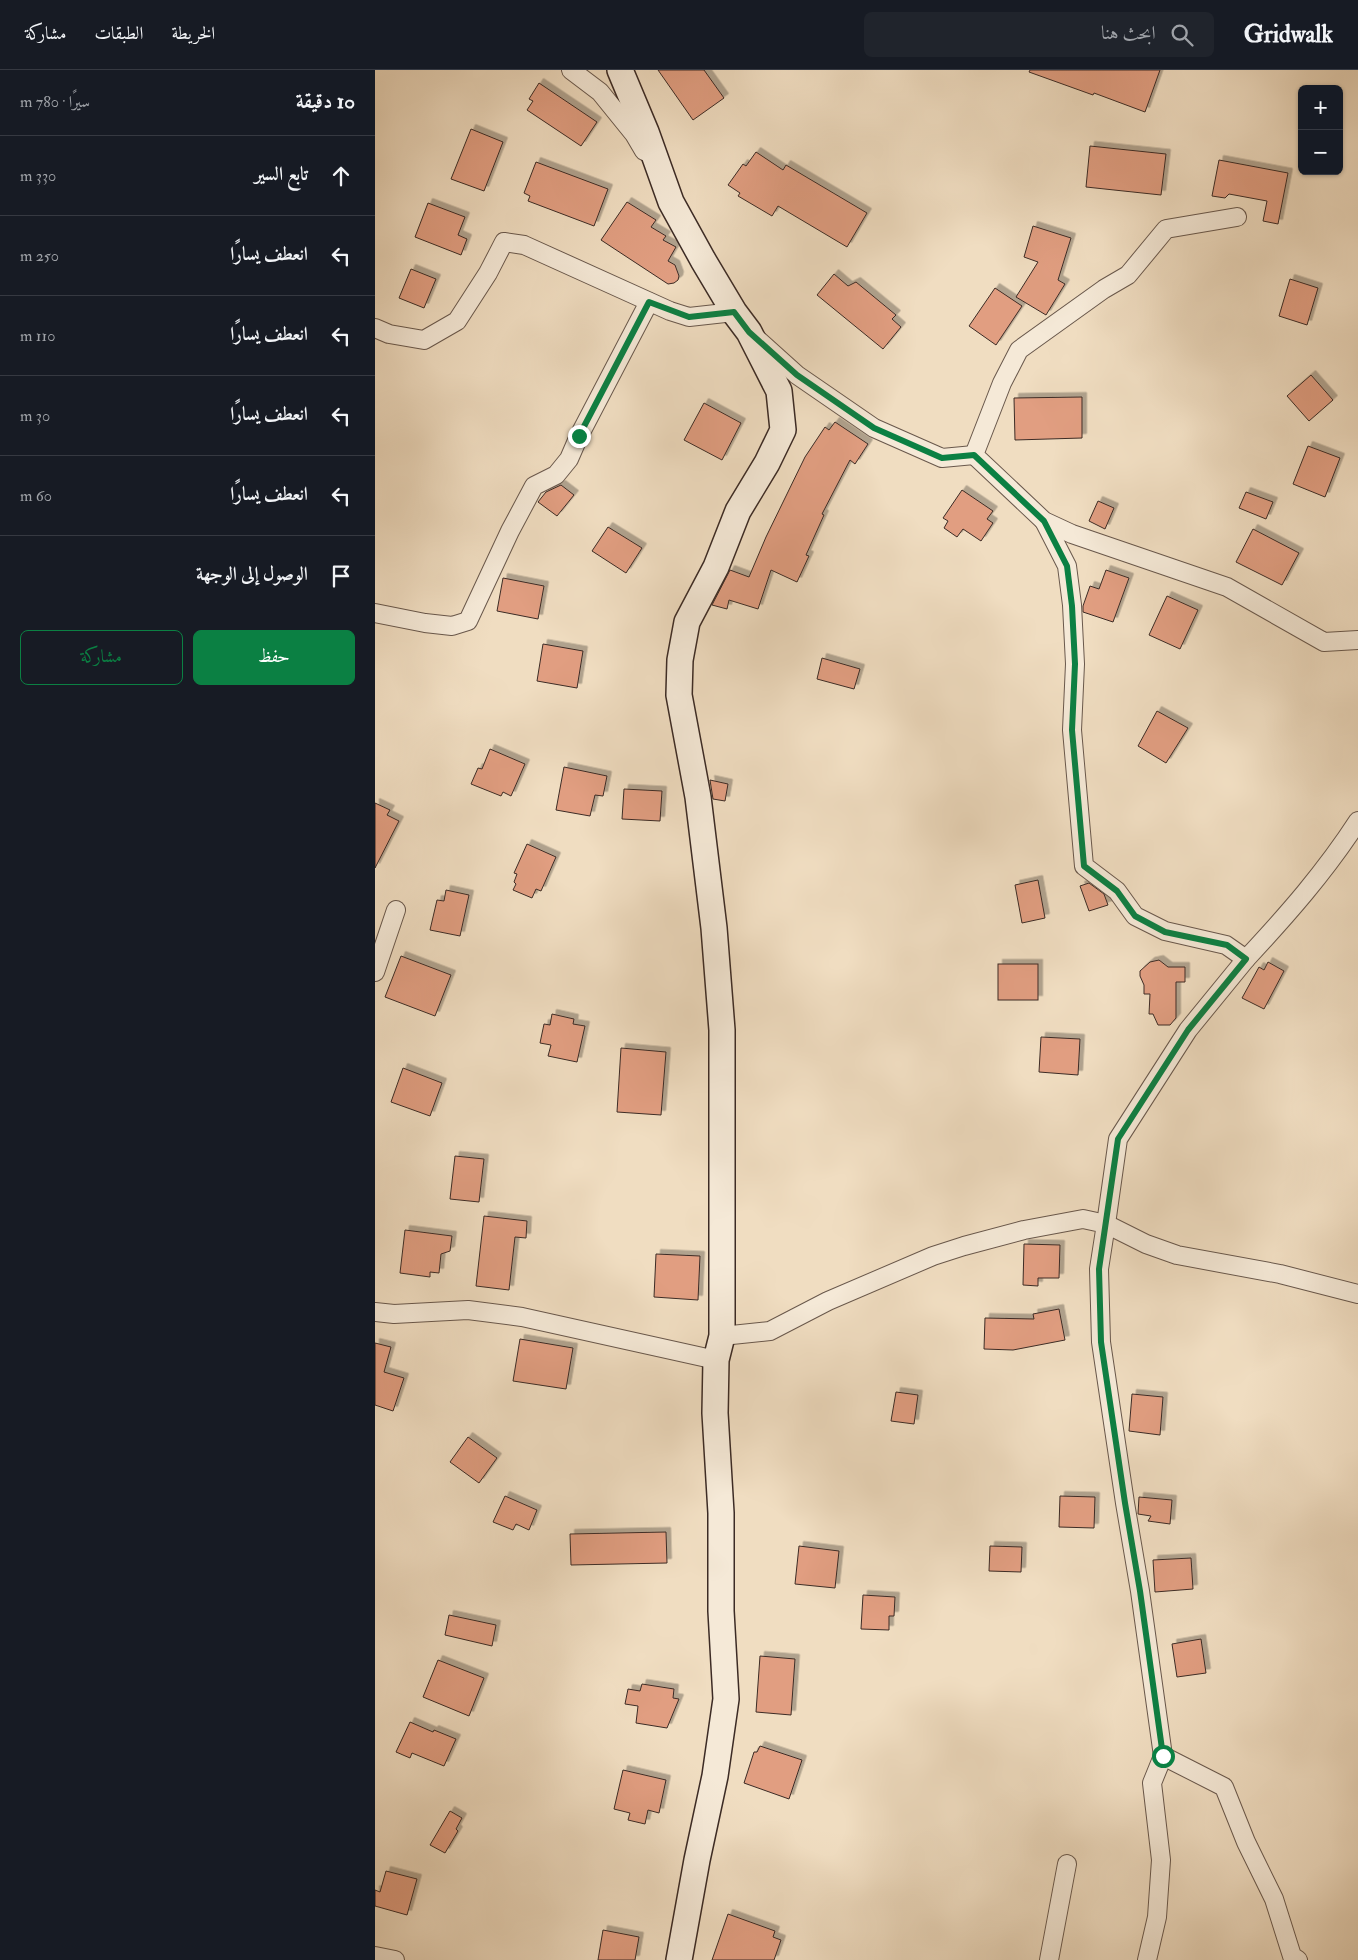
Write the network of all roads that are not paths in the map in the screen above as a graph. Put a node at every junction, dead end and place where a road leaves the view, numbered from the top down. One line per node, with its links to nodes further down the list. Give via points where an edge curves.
1 (571, 70): 3 (street, via 600,92 634,134)
2 (620, 70): 3 (street, via 647,132)
3 (671, 202): 6 (street)
4 (1237, 217): 9 (street, via 1166,229 1128,275 1019,350 1002,383)
5 (649, 302): 6 (street, via 689,317); 7 (street, via 524,245 504,242 457,321 423,340); 11 (street, via 569,459 556,475 534,486 468,621 452,626 425,624)
6 (734, 312): 8 (street)
7 (375, 328)
8 (749, 332): 9 (street, via 797,375 874,428 942,458); 20 (street, via 779,391 783,430 738,511 687,622 680,660 679,695 698,797 722,1030)
9 (974, 455): 10 (street)
10 (1044, 521): 12 (street, via 1227,587 1324,642); 15 (street, via 1067,566 1072,606 1075,664 1072,730 1084,866 1117,891 1135,916 1165,932 1227,945)
11 (375, 613)
12 (1358, 640)
13 (1358, 820): 15 (street, via 1296,906)
14 (396, 910): 16 (street)
15 (1246, 959): 17 (street, via 1188,1030 1118,1139)
16 (375, 972)
17 (1106, 1224): 18 (street, via 1177,1255 1280,1274); 20 (street, via 1083,1219 964,1246 837,1297 770,1331); 22 (street, via 1099,1269 1101,1342)
18 (1358, 1294)
19 (375, 1312): 21 (street, via 468,1310 522,1317)
20 (722, 1336): 21 (street)
21 (716, 1360): 26 (street, via 715,1413 726,1699 715,1776)
22 (1163, 1756): 28 (street, via 1153,1783 1161,1860 1157,1917); 29 (street, via 1224,1787 1274,1899 1292,1956)
23 (1067, 1864): 27 (street)
24 (375, 1956): 25 (street)
25 (395, 1960)
26 (679, 1960)
27 (1049, 1960)
28 (1147, 1960)
29 (1299, 1960)

